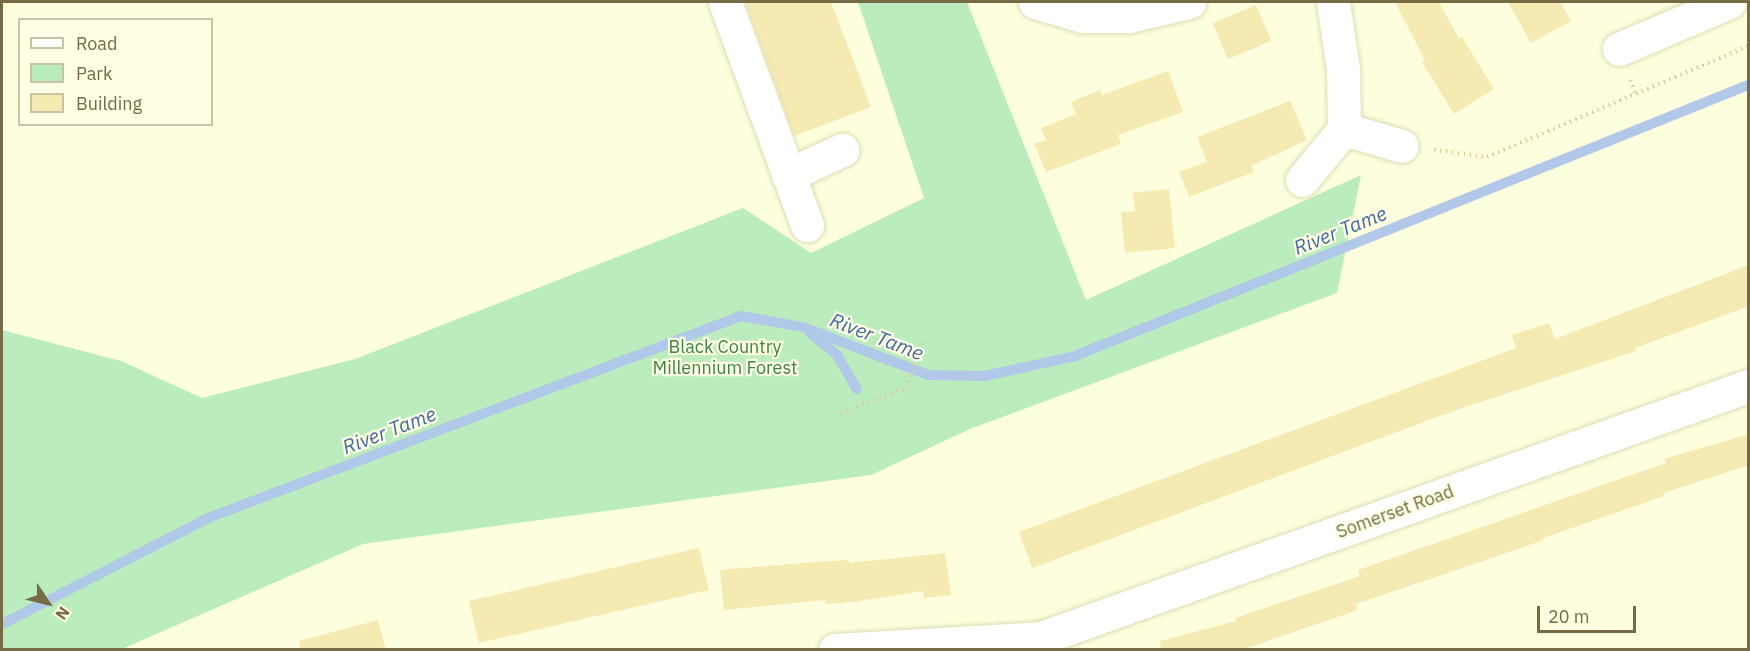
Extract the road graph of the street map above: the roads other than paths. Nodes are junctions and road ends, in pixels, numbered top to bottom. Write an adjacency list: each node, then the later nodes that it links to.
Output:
1 (724, 2): 11 (street)
2 (1035, 2): 3 (street)
3 (1189, 2)
4 (1333, 2): 8 (street)
5 (1729, 2): 6 (street)
6 (1696, 8): 7 (street)
7 (1618, 49)
8 (1344, 129): 9 (street); 12 (street)
9 (1402, 146)
10 (842, 150): 11 (street)
11 (788, 175): 13 (street)
12 (1302, 180)
13 (807, 225)
14 (1749, 386): 15 (street, Somerset Road)
15 (1042, 644): 16 (street, Somerset Road)
16 (835, 650)

